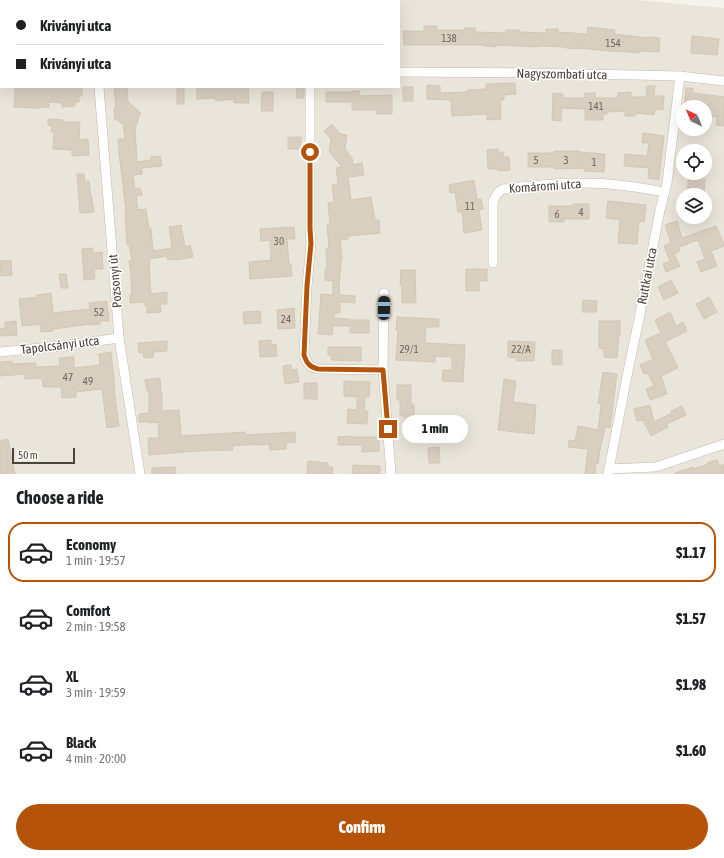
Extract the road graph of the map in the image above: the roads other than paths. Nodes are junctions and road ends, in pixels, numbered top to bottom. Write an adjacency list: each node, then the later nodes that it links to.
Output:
1 (400, 72): 2 (street, Nagyszombati utca)
2 (680, 76): 3 (street, Nagyszombati utca); 6 (street, Ruttkai utca)
3 (724, 81)
4 (99, 88): 9 (street, Pozsonyi út)
5 (310, 88): 11 (street)
6 (664, 192): 7 (street, Komáromi utca); 13 (street, Ruttkai utca)
7 (493, 263)
8 (384, 293): 11 (street)
9 (119, 338): 10 (street, Tapolcsányi utca); 14 (street, Pozsonyi út)
10 (0, 352)
11 (383, 370): 15 (street)
12 (724, 444): 13 (street)
13 (608, 471)
14 (140, 474)
15 (391, 474)

